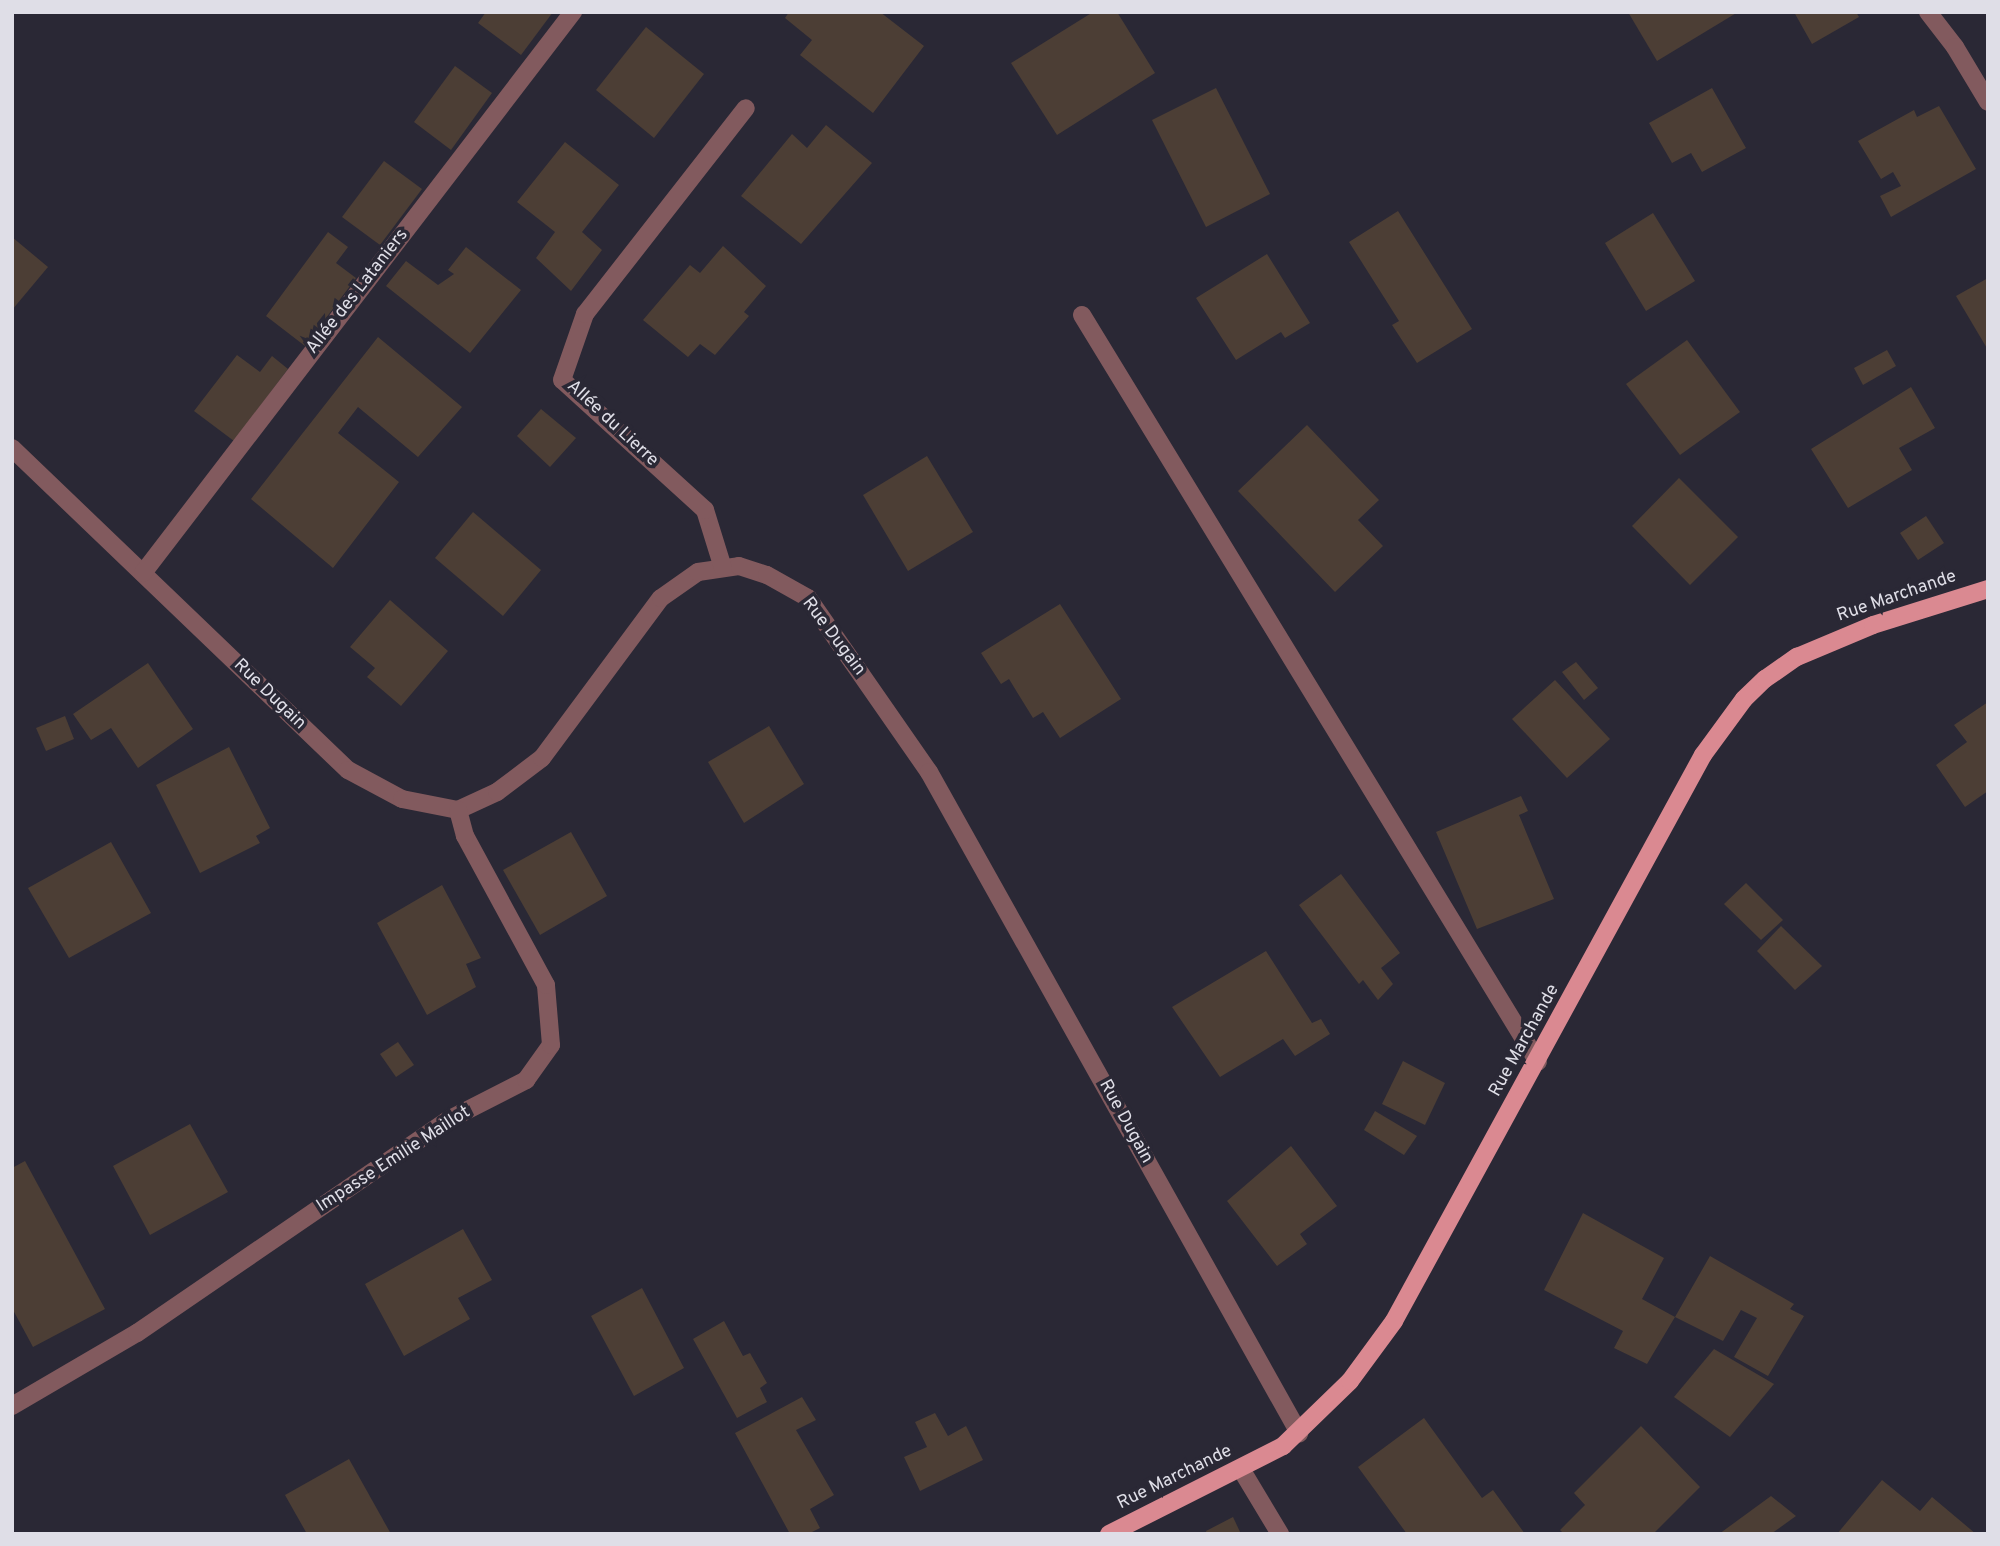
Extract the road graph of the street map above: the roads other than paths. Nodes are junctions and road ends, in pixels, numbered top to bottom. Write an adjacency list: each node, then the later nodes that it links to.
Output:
1 (573, 12): 8 (street, Allée des Lataniers)
2 (1928, 12): 3 (street)
3 (1988, 102)
4 (746, 108): 7 (street, Allée du Lierre)
5 (1082, 315): 11 (street)
6 (12, 448): 8 (street, Rue Dugain)
7 (723, 568): 10 (street, Rue Dugain); 13 (street, Rue Dugain)
8 (143, 573): 10 (street, Rue Dugain)
9 (1986, 592): 11 (main road, Rue Marchande)
10 (458, 810): 12 (street, Impasse Emilie Maillot)
11 (1538, 1062): 13 (main road, Rue Marchande)
12 (12, 1406)
13 (1298, 1433): 14 (main road, Rue Marchande)
14 (1241, 1469): 15 (main road, Rue Marchande); 16 (street)
15 (1109, 1534)
16 (1280, 1534)

